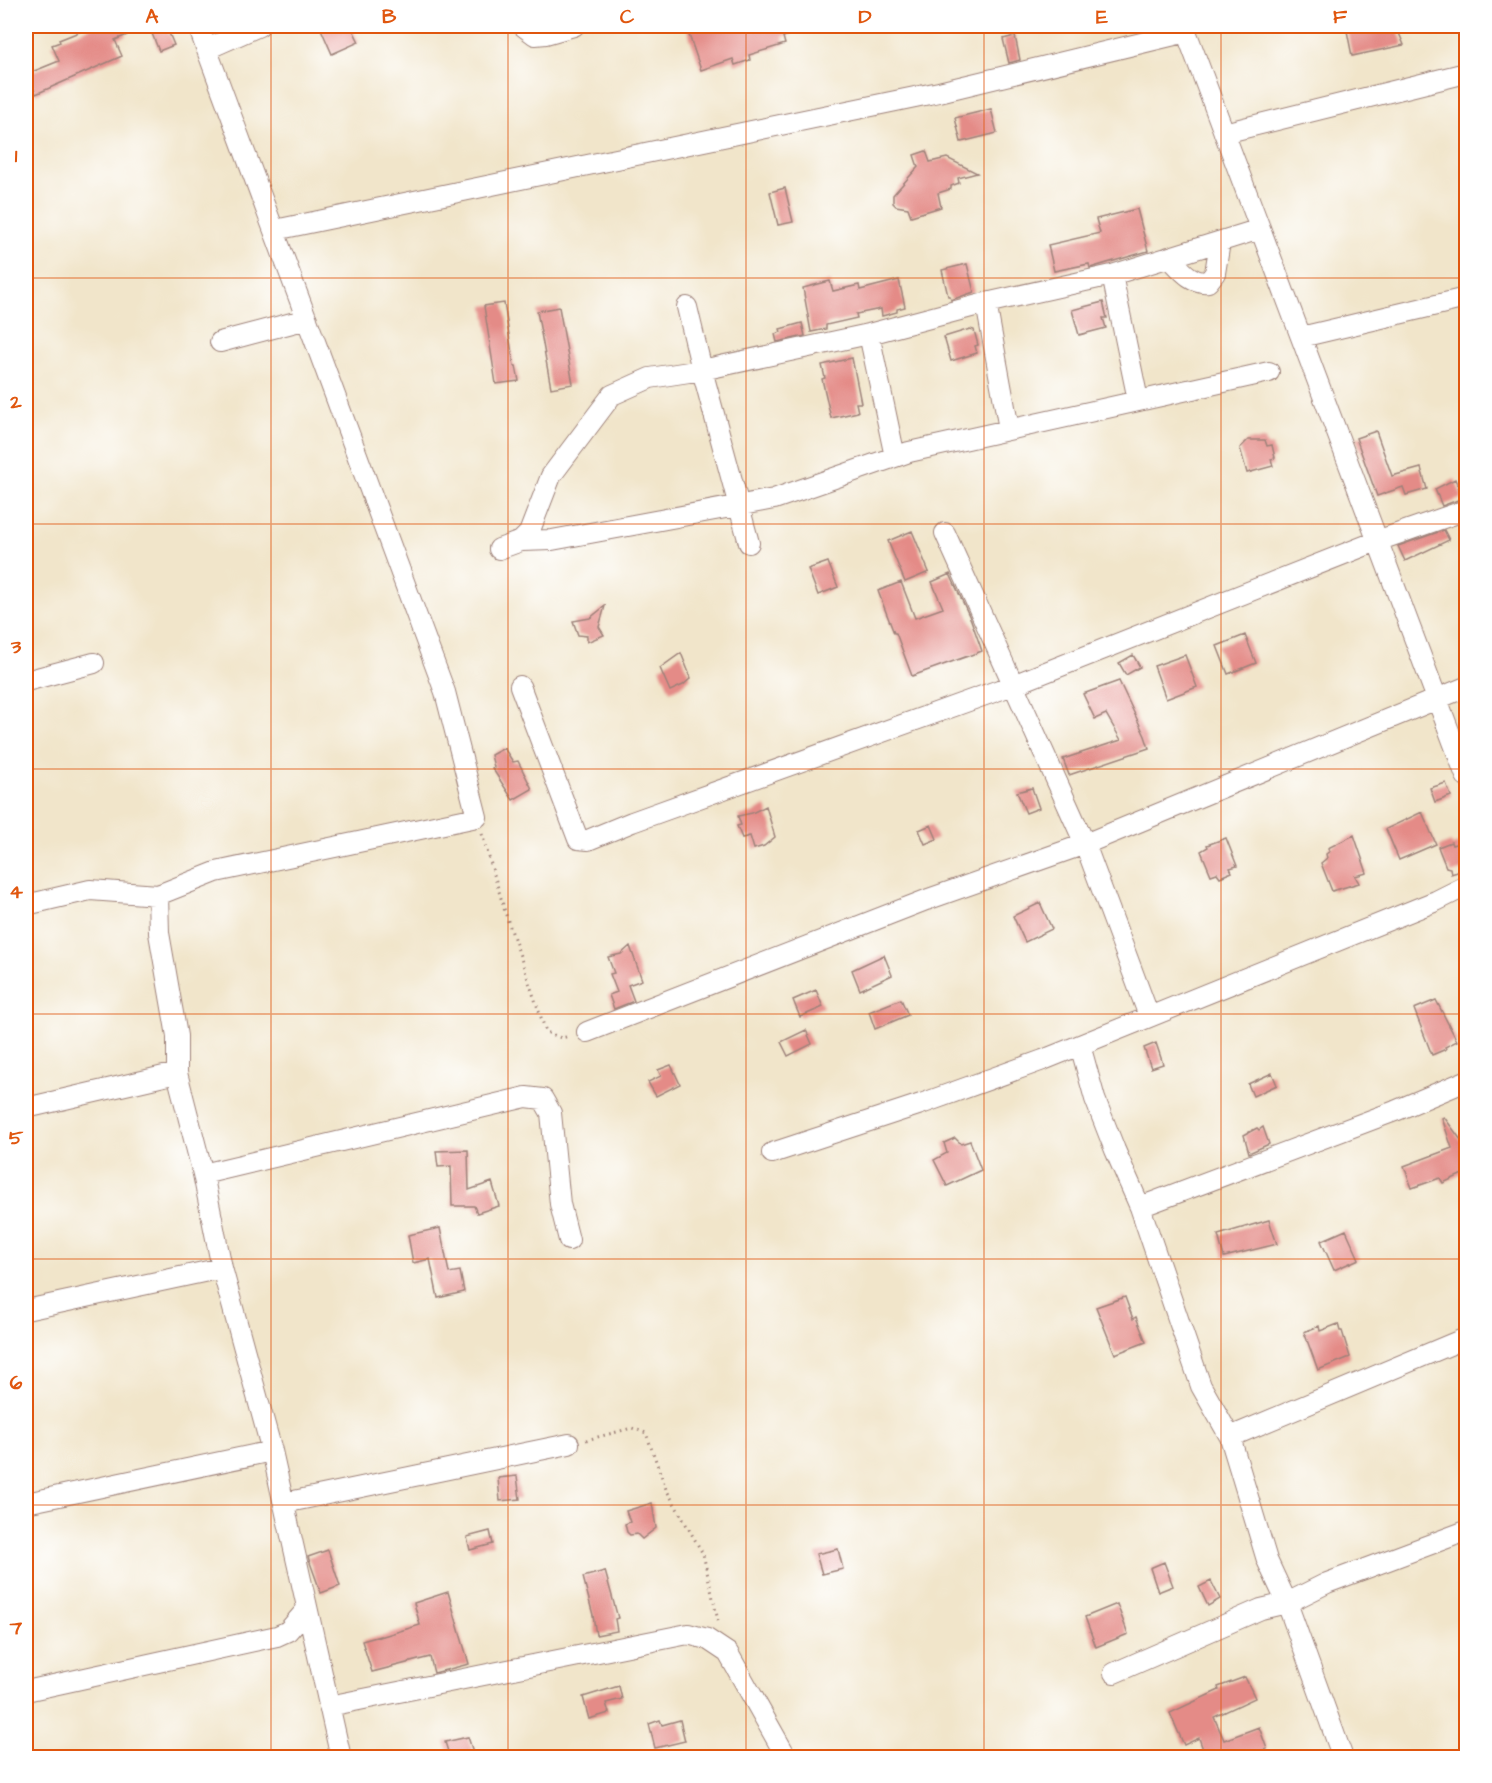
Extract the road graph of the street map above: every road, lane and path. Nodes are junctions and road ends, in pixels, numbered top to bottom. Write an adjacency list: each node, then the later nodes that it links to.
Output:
1 (198, 26): 6 (street)
2 (259, 26): 6 (street)
3 (522, 26): 4 (street)
4 (574, 26)
5 (1185, 29): 8 (street); 10 (street)
6 (207, 49): 10 (street)
7 (1467, 73): 8 (street)
8 (1224, 133): 9 (street)
9 (1260, 229): 11 (street); 19 (street)
10 (275, 230): 17 (street)
11 (1220, 242): 12 (street); 12 (street)
12 (1169, 257): 13 (street)
13 (1112, 275): 15 (street); 23 (street)
14 (1467, 298): 19 (street)
15 (986, 303): 18 (street); 24 (street)
16 (687, 307): 21 (street)
17 (307, 319): 20 (street); 40 (street)
18 (869, 334): 21 (street); 25 (street)
19 (1301, 337): 30 (street)
20 (220, 342)
21 (702, 369): 26 (street); 29 (street)
22 (1269, 372): 23 (street)
23 (1137, 400): 24 (street)
24 (1009, 429): 25 (street)
25 (895, 457): 26 (street)
26 (738, 504): 29 (street); 31 (street)
27 (1467, 510): 30 (street)
28 (945, 533): 36 (street)
29 (521, 541): 32 (street)
30 (1377, 541): 36 (street); 38 (street)
31 (749, 543)
32 (499, 549)
33 (94, 663): 34 (street)
34 (26, 681)
35 (520, 686): 36 (street)
36 (1013, 686): 41 (street)
37 (1467, 687): 38 (street)
38 (1437, 698): 39 (street); 41 (street)
39 (1467, 776)
40 (477, 817): 43 (street); 46 (path)
41 (1085, 844): 45 (street); 46 (street)
42 (1467, 886): 45 (street)
43 (158, 895): 44 (street); 48 (street)
44 (26, 905)
45 (1149, 1016): 47 (street)
46 (587, 1032)
47 (1080, 1045): 51 (street); 53 (street)
48 (177, 1073): 50 (street); 52 (street)
49 (1467, 1081): 53 (street)
50 (26, 1108)
51 (772, 1153)
52 (202, 1174): 54 (street); 55 (street)
53 (1140, 1207): 58 (street)
54 (569, 1240)
55 (222, 1268): 56 (street); 60 (street)
56 (26, 1310)
57 (1467, 1338): 58 (street)
58 (1230, 1437): 64 (street)
59 (570, 1444): 62 (street); 66 (path)
60 (272, 1451): 61 (street); 62 (street)
61 (26, 1503)
62 (284, 1503): 65 (street)
63 (1467, 1531): 64 (street)
64 (1287, 1603): 67 (street); 72 (street)
65 (307, 1609): 68 (street); 69 (street)
66 (728, 1653): 69 (street); 71 (street)
67 (1114, 1673)
68 (26, 1691)
69 (329, 1706): 70 (street)
70 (341, 1758)
71 (787, 1758)
72 (1343, 1758)

